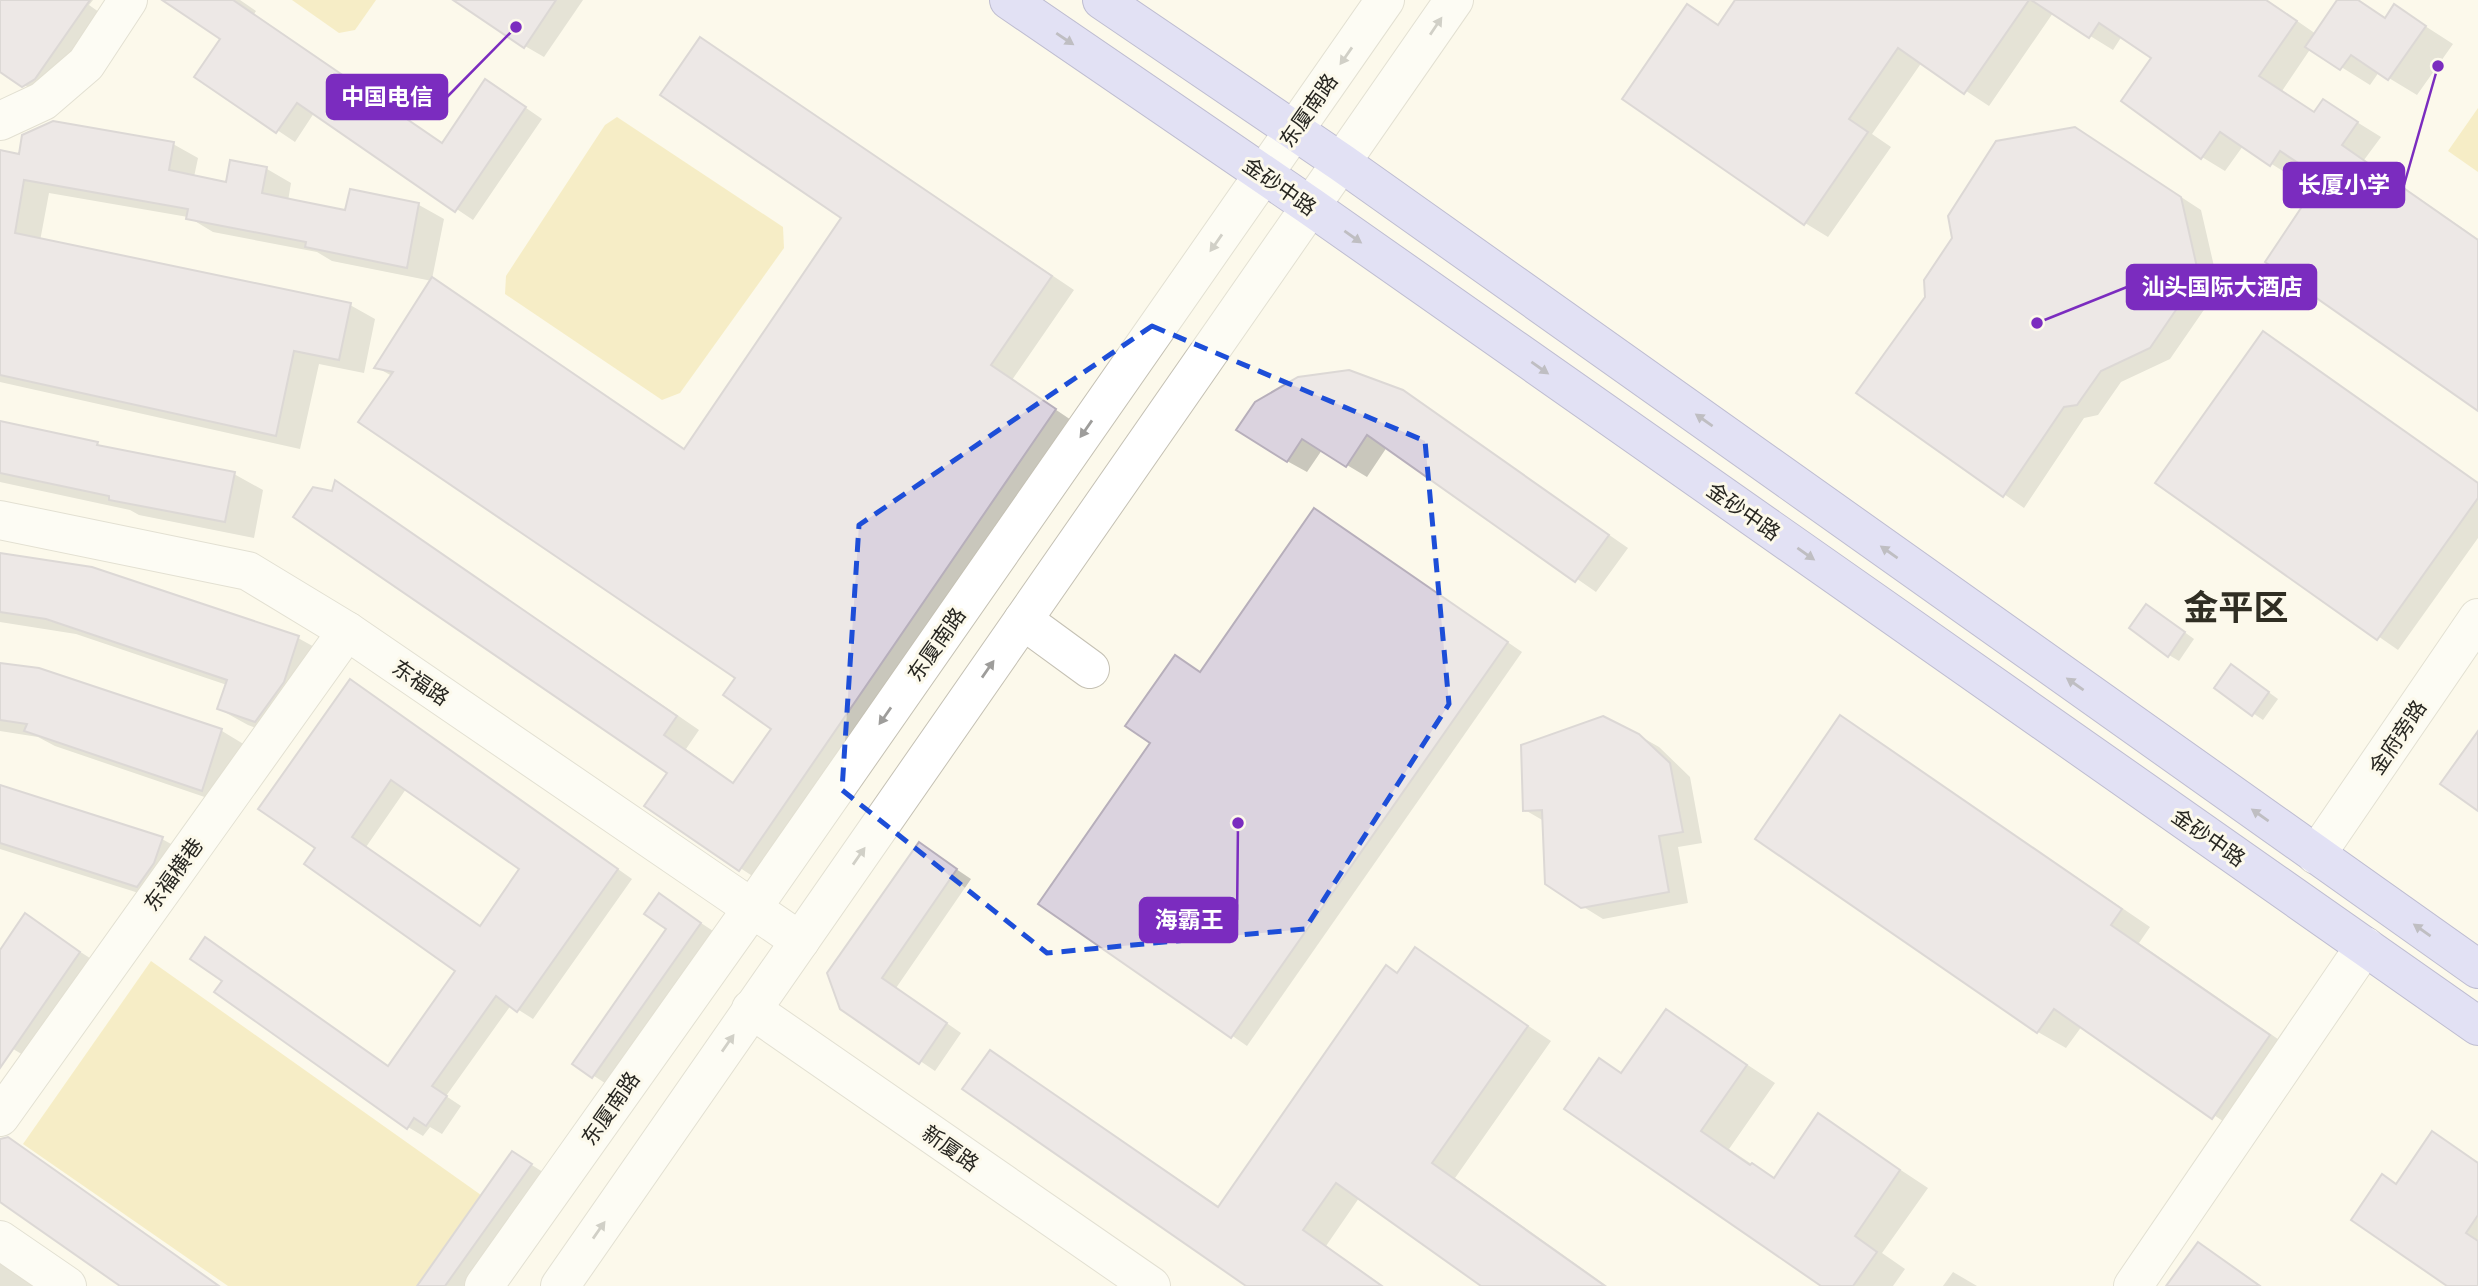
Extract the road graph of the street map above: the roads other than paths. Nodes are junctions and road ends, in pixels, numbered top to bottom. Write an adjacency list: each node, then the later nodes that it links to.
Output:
1 (1009, 0): 9 (main road, 金砂中路, one-way to 9)
2 (1102, 0): 7 (main road)
3 (1385, 0): 7 (street, 东厦南路, one-way to 7)
4 (1454, 0): 8 (street, one-way to 4)
5 (120, 3): 6 (street)
6 (0, 121)
7 (1293, 131): 8 (main road); 9 (street, 东厦南路)
8 (1342, 163): 10 (street); 16 (main road, one-way to 8)
9 (1263, 174): 10 (main road, 金砂中路); 17 (street, 东厦南路, one-way to 17)
10 (1310, 206): 13 (street); 19 (main road, 金砂中路, one-way to 19)
11 (0, 520): 14 (street, 东福路)
12 (2478, 618): 16 (street, 金府旁路)
13 (1023, 620): 15 (street); 18 (street, one-way to 13)
14 (347, 632): 17 (street, 东福路); 23 (street, 东福横巷)
15 (1090, 669)
16 (2316, 855): 20 (main road, one-way to 16)
17 (753, 907): 18 (street, 东福路); 26 (street, 东厦南路)
18 (800, 941): 21 (street)
19 (2365, 946): 22 (main road, 金砂中路); 29 (street)
20 (2478, 970)
21 (751, 1009): 27 (street, one-way to 21); 28 (street, 新厦路)
22 (2478, 1026)
23 (0, 1117)
24 (0, 1240): 25 (street)
25 (67, 1286)
26 (484, 1286)
27 (560, 1286)
28 (1151, 1286)
29 (2133, 1286)

